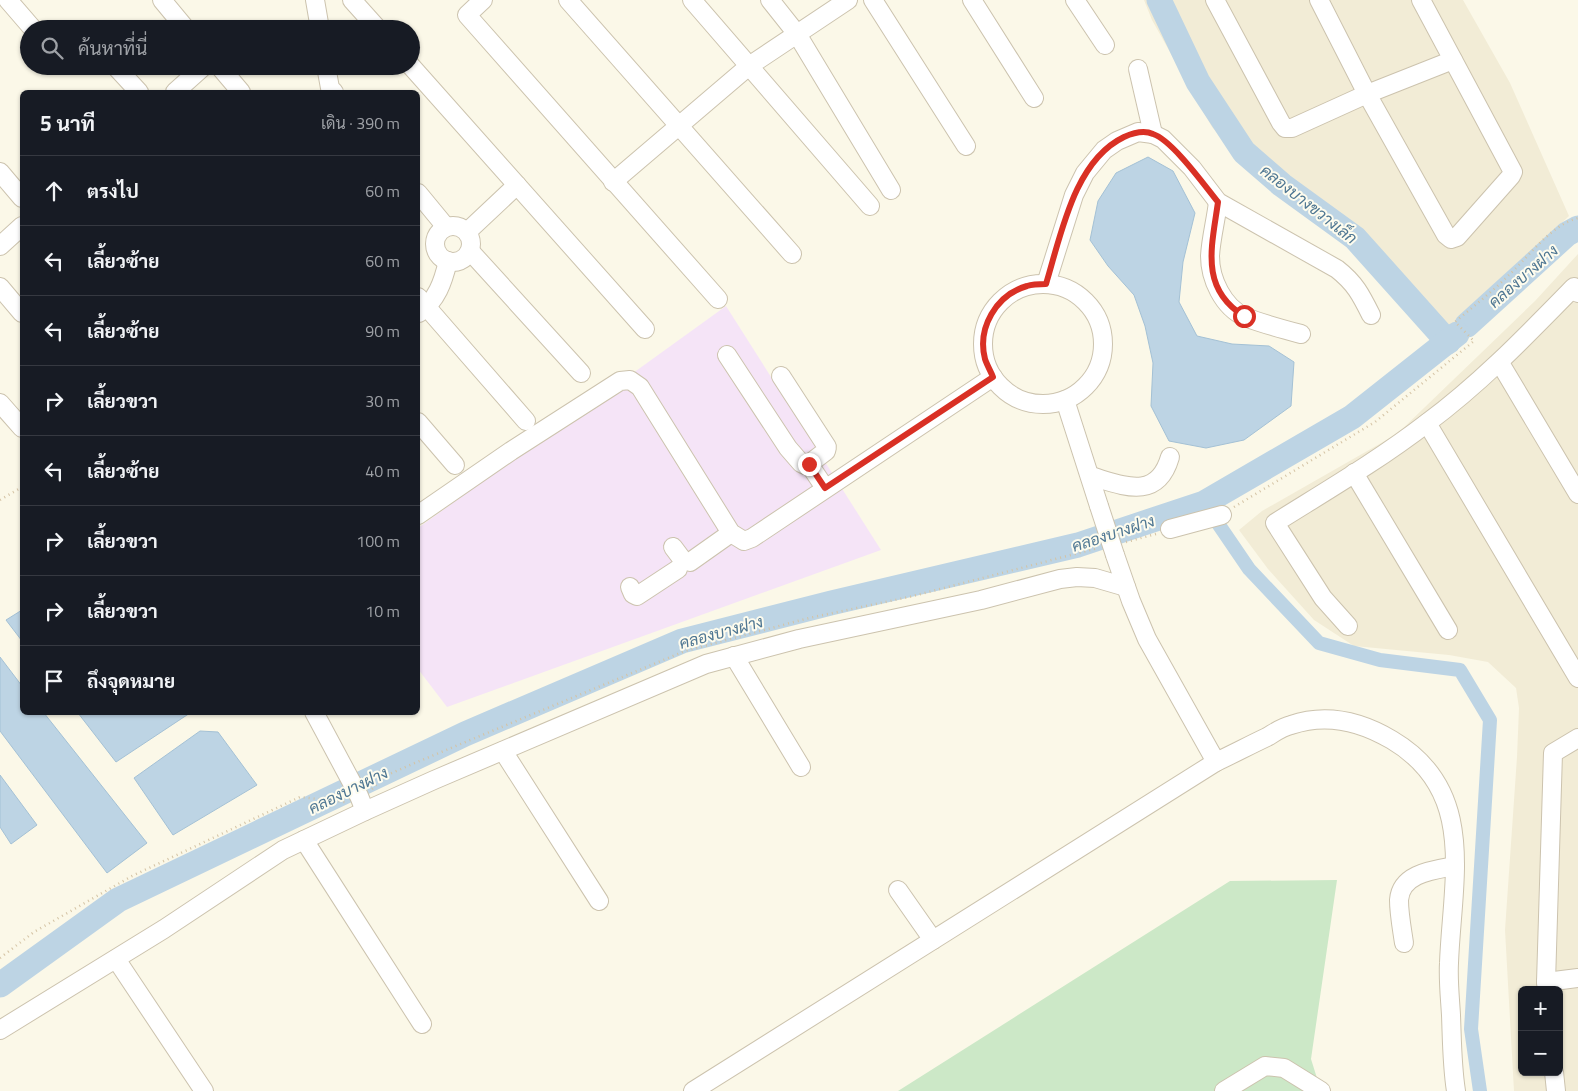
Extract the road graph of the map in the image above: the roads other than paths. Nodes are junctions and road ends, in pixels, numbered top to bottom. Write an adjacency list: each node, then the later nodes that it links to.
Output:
1 (8, 0): 16 (street)
2 (162, 0): 17 (street)
3 (315, 0): 18 (street)
4 (352, 0): 19 (street)
5 (483, 0): 40 (street)
6 (568, 0): 36 (street)
7 (692, 0): 23 (street)
8 (770, 0): 20 (street)
9 (848, 0): 20 (street)
10 (873, 0): 38 (street)
11 (972, 0): 35 (street)
12 (1075, 0): 21 (street)
13 (1215, 0): 34 (street)
14 (1319, 0): 34 (street)
15 (1421, 0): 22 (street)
16 (25, 20)
17 (179, 20)
18 (318, 20)
19 (370, 20)
20 (796, 34): 23 (street); 42 (street)
21 (1105, 45)
22 (1453, 60): 34 (street); 34 (street)
23 (749, 66): 36 (street); 46 (street)
24 (1138, 69): 37 (street)
25 (123, 75): 30 (street)
26 (194, 75): 31 (street)
27 (227, 75): 32 (street)
28 (328, 75): 33 (street)
29 (419, 75): 41 (street)
30 (137, 90)
31 (176, 90)
32 (240, 90)
33 (332, 90)
34 (1367, 94)
35 (1034, 98)
36 (680, 125): 40 (street); 52 (street)
37 (1153, 134): 45 (street); 54 (street)
38 (966, 146)
39 (0, 172): 44 (street)
40 (614, 182): 57 (street)
41 (517, 185): 49 (street); 61 (street)
42 (892, 190)
43 (420, 195): 47 (street)
44 (20, 196)
45 (1218, 202): 60 (street); 62 (street)
46 (870, 206)
47 (446, 227): 49 (street); 53 (street)
48 (20, 228): 50 (street)
49 (467, 232): 51 (street)
50 (0, 246)
51 (470, 251): 53 (street); 65 (street)
52 (792, 254)
53 (448, 261): 58 (street)
54 (1046, 284): 67 (street); 68 (street)
55 (0, 287): 59 (street)
56 (1578, 293): 64 (street)
57 (718, 299)
58 (421, 306): 70 (street)
59 (20, 311)
60 (1371, 316)
61 (645, 329)
62 (1301, 334)
63 (727, 355): 75 (street)
64 (1500, 363): 71 (street); 80 (street)
65 (582, 372)
66 (781, 376): 75 (street)
67 (993, 377): 68 (street); 79 (street)
68 (1065, 400): 78 (street)
69 (0, 402): 73 (street)
70 (526, 421)
71 (1427, 423): 77 (street); 90 (street)
72 (420, 424): 76 (street)
73 (20, 426)
74 (1170, 457): 78 (street)
75 (809, 464): 79 (street)
76 (455, 466)
77 (1354, 473): 87 (street); 88 (street)
78 (1090, 476): 86 (street, bridge)
79 (825, 488): 84 (street)
80 (1578, 494)
81 (420, 514): 84 (street)
82 (1222, 514): 83 (street)
83 (1170, 529)
84 (731, 533): 85 (street)
85 (630, 587)
86 (1126, 587): 89 (street); 94 (street)
87 (1348, 626)
88 (1448, 630)
89 (734, 656): 93 (street); 95 (street)
90 (1578, 678)
91 (316, 715): 96 (street)
92 (1578, 738): 105 (street)
93 (503, 751): 96 (street); 100 (street)
94 (1216, 762): 98 (street); 101 (street)
95 (801, 767)
96 (365, 811): 97 (street)
97 (304, 840): 103 (street); 106 (street)
98 (1454, 866): 102 (street); 113 (street)
99 (898, 890): 101 (street)
100 (599, 901)
101 (933, 940): 110 (street)
102 (1404, 943)
103 (116, 959): 107 (street); 109 (street)
104 (1578, 978): 105 (street)
105 (1546, 986)
106 (422, 1024)
107 (0, 1030)
108 (1554, 1076): 114 (street)
109 (204, 1091)
110 (693, 1091)
111 (1224, 1091): 112 (street)
112 (1321, 1091)
113 (1456, 1091)
114 (1556, 1091)

